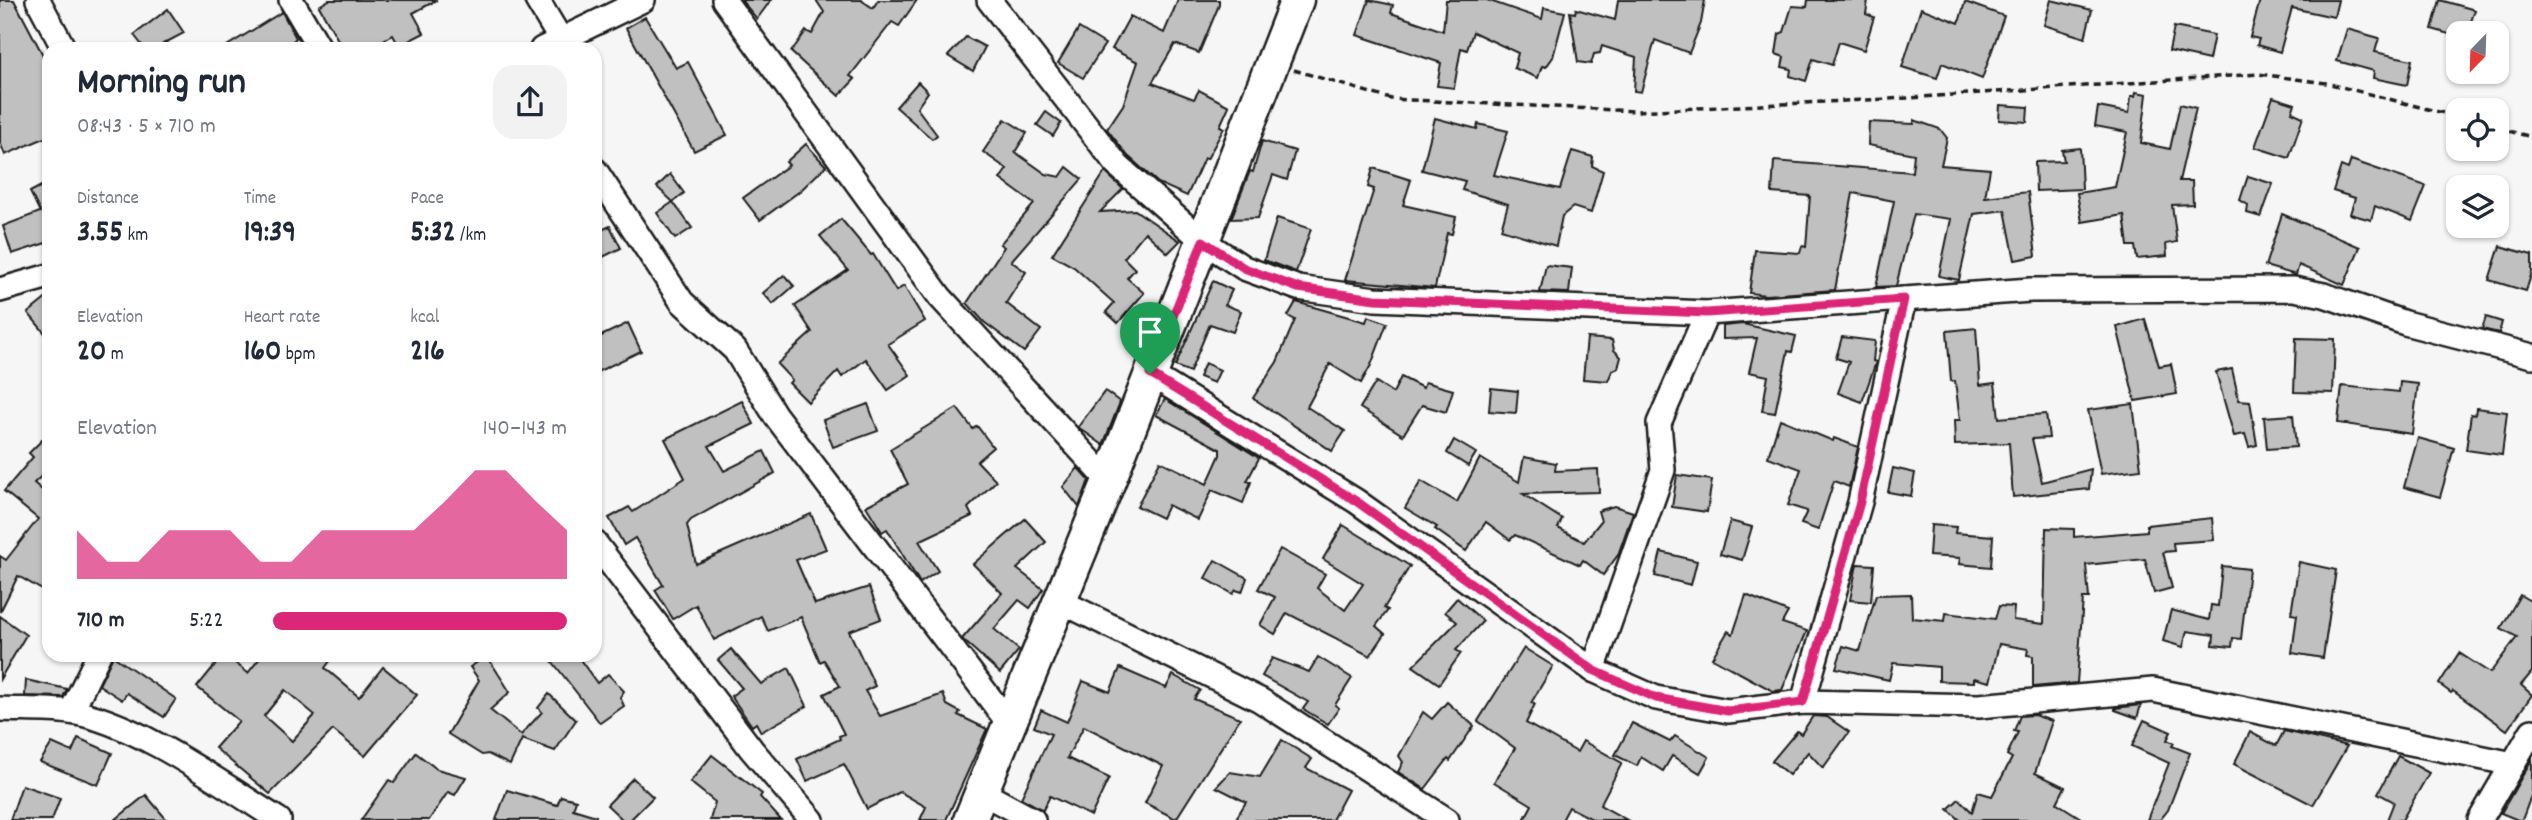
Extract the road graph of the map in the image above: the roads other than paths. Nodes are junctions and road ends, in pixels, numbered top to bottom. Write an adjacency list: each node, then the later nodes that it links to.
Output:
1 (38, 0): 8 (street)
2 (291, 0): 9 (street)
3 (537, 0): 10 (street)
4 (643, 0): 11 (street)
5 (724, 0): 20 (street)
6 (989, 0): 13 (street)
7 (1297, 0): 13 (street)
8 (60, 42)
9 (316, 42)
10 (550, 42)
11 (557, 42)
12 (602, 181): 28 (street)
13 (1203, 241): 17 (street); 19 (street)
14 (42, 278): 15 (street)
15 (0, 290)
16 (1904, 299): 17 (street); 18 (street); 25 (street)
17 (1707, 313): 24 (street)
18 (2532, 356)
19 (1150, 374): 20 (street); 24 (street)
20 (1109, 481): 22 (street)
21 (602, 552): 33 (street)
22 (1059, 601): 28 (street); 35 (street)
23 (95, 662): 27 (street)
24 (1593, 670): 25 (street)
25 (1803, 702): 30 (street)
26 (0, 709): 27 (street)
27 (71, 712): 32 (street)
28 (1008, 722): 31 (street)
29 (2532, 731): 30 (street)
30 (2513, 764): 36 (street)
31 (976, 806): 34 (street)
32 (279, 820)
33 (812, 820)
34 (1032, 820)
35 (1447, 820)
36 (2480, 820)

